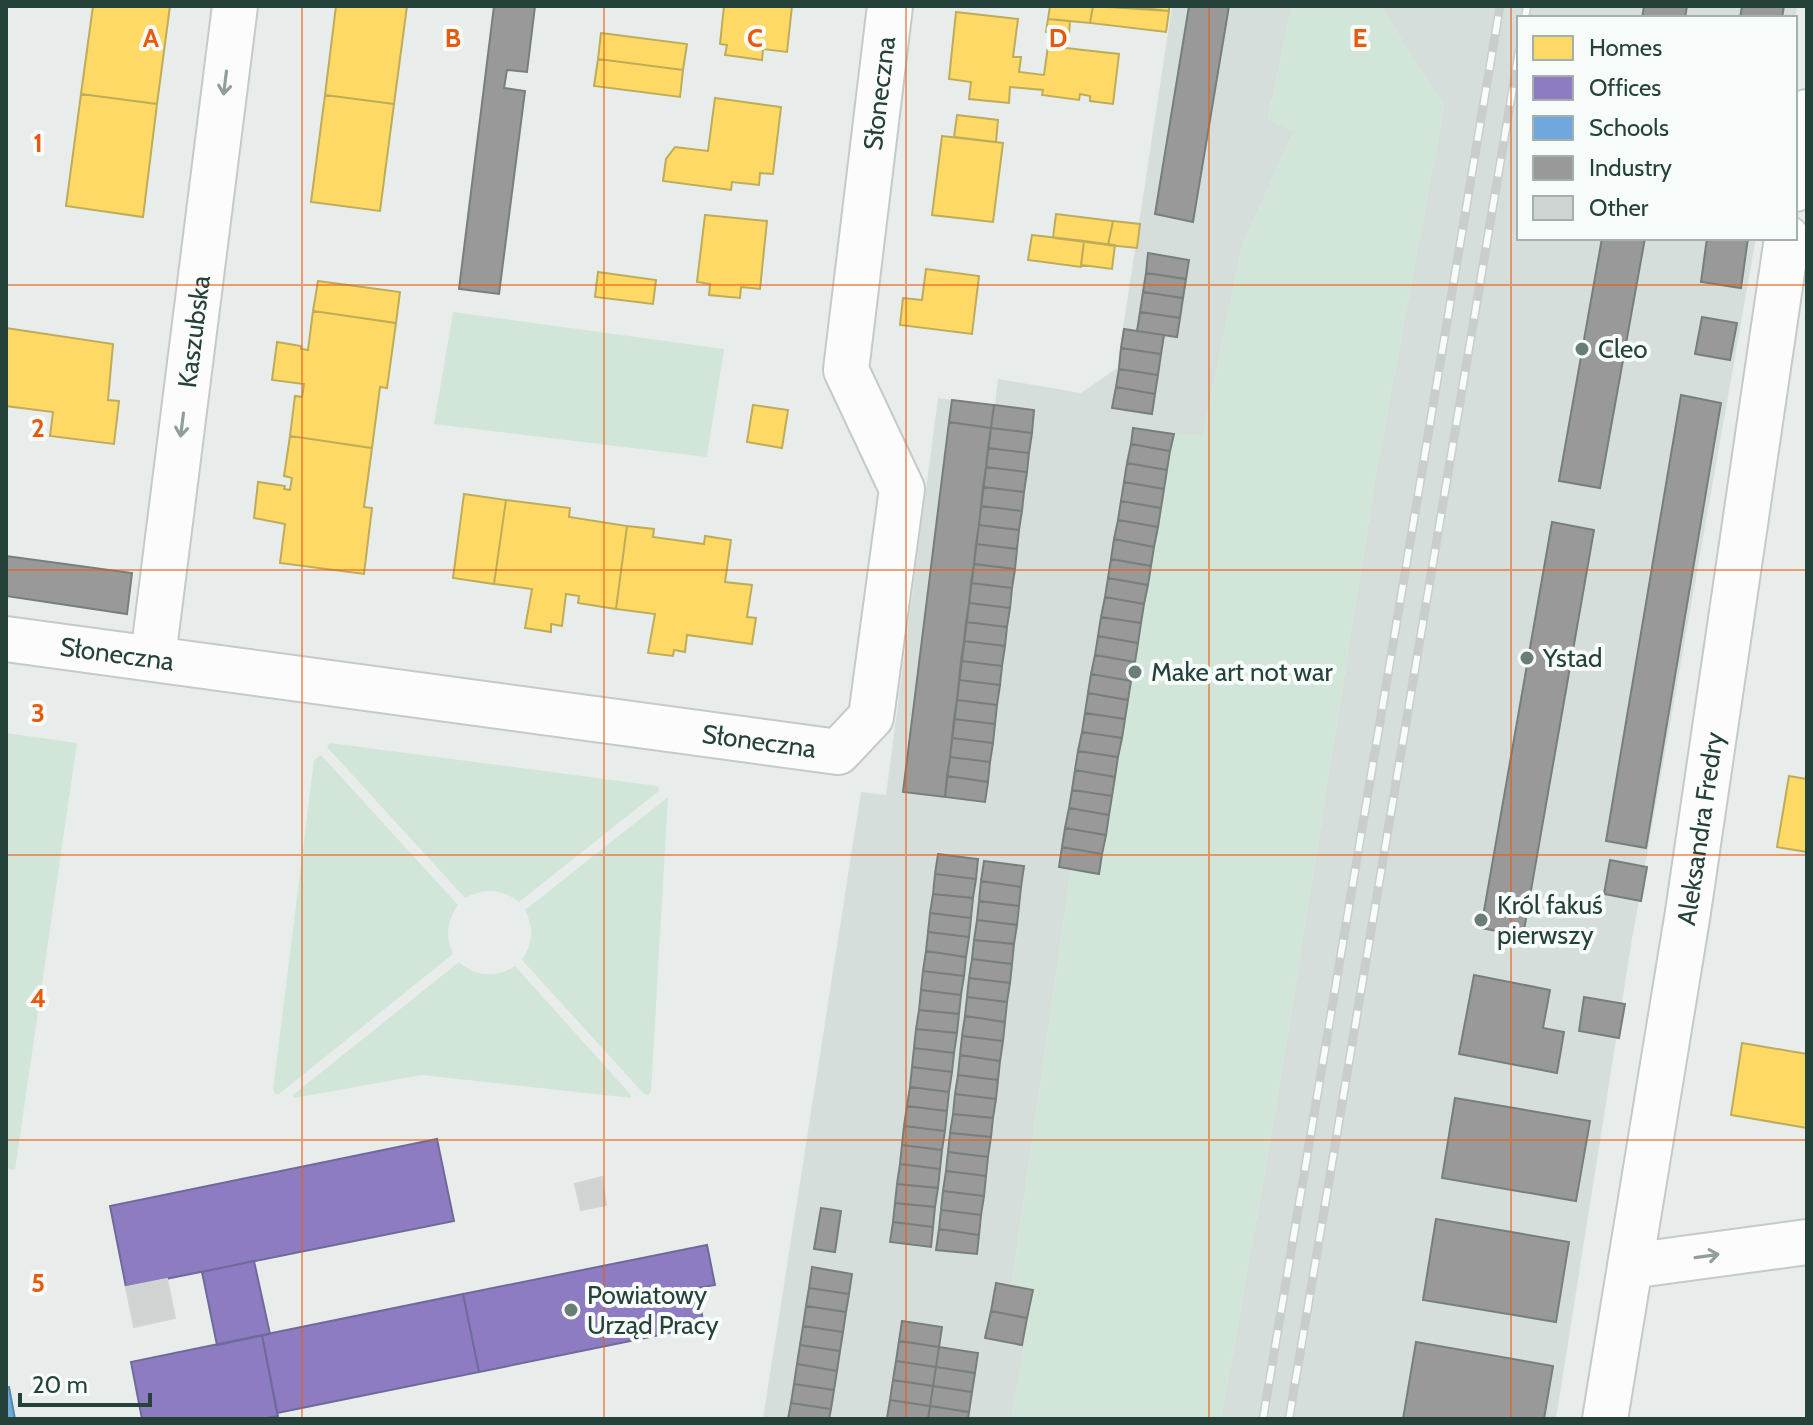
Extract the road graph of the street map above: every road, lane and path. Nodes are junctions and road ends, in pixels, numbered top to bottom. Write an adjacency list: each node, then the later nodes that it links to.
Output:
1 (235, 6): 7 (street, Kaszubska, one-way to 7)
2 (890, 6): 7 (street, Słoneczna)
3 (1807, 112): 4 (street)
4 (1797, 176)
5 (1787, 240): 9 (street, Aleksandra Fredry)
6 (6, 639): 7 (street, Słoneczna)
7 (153, 657)
8 (1807, 1242): 9 (street, one-way to 8)
9 (1630, 1266): 10 (street, Aleksandra Fredry)
10 (1605, 1419)

